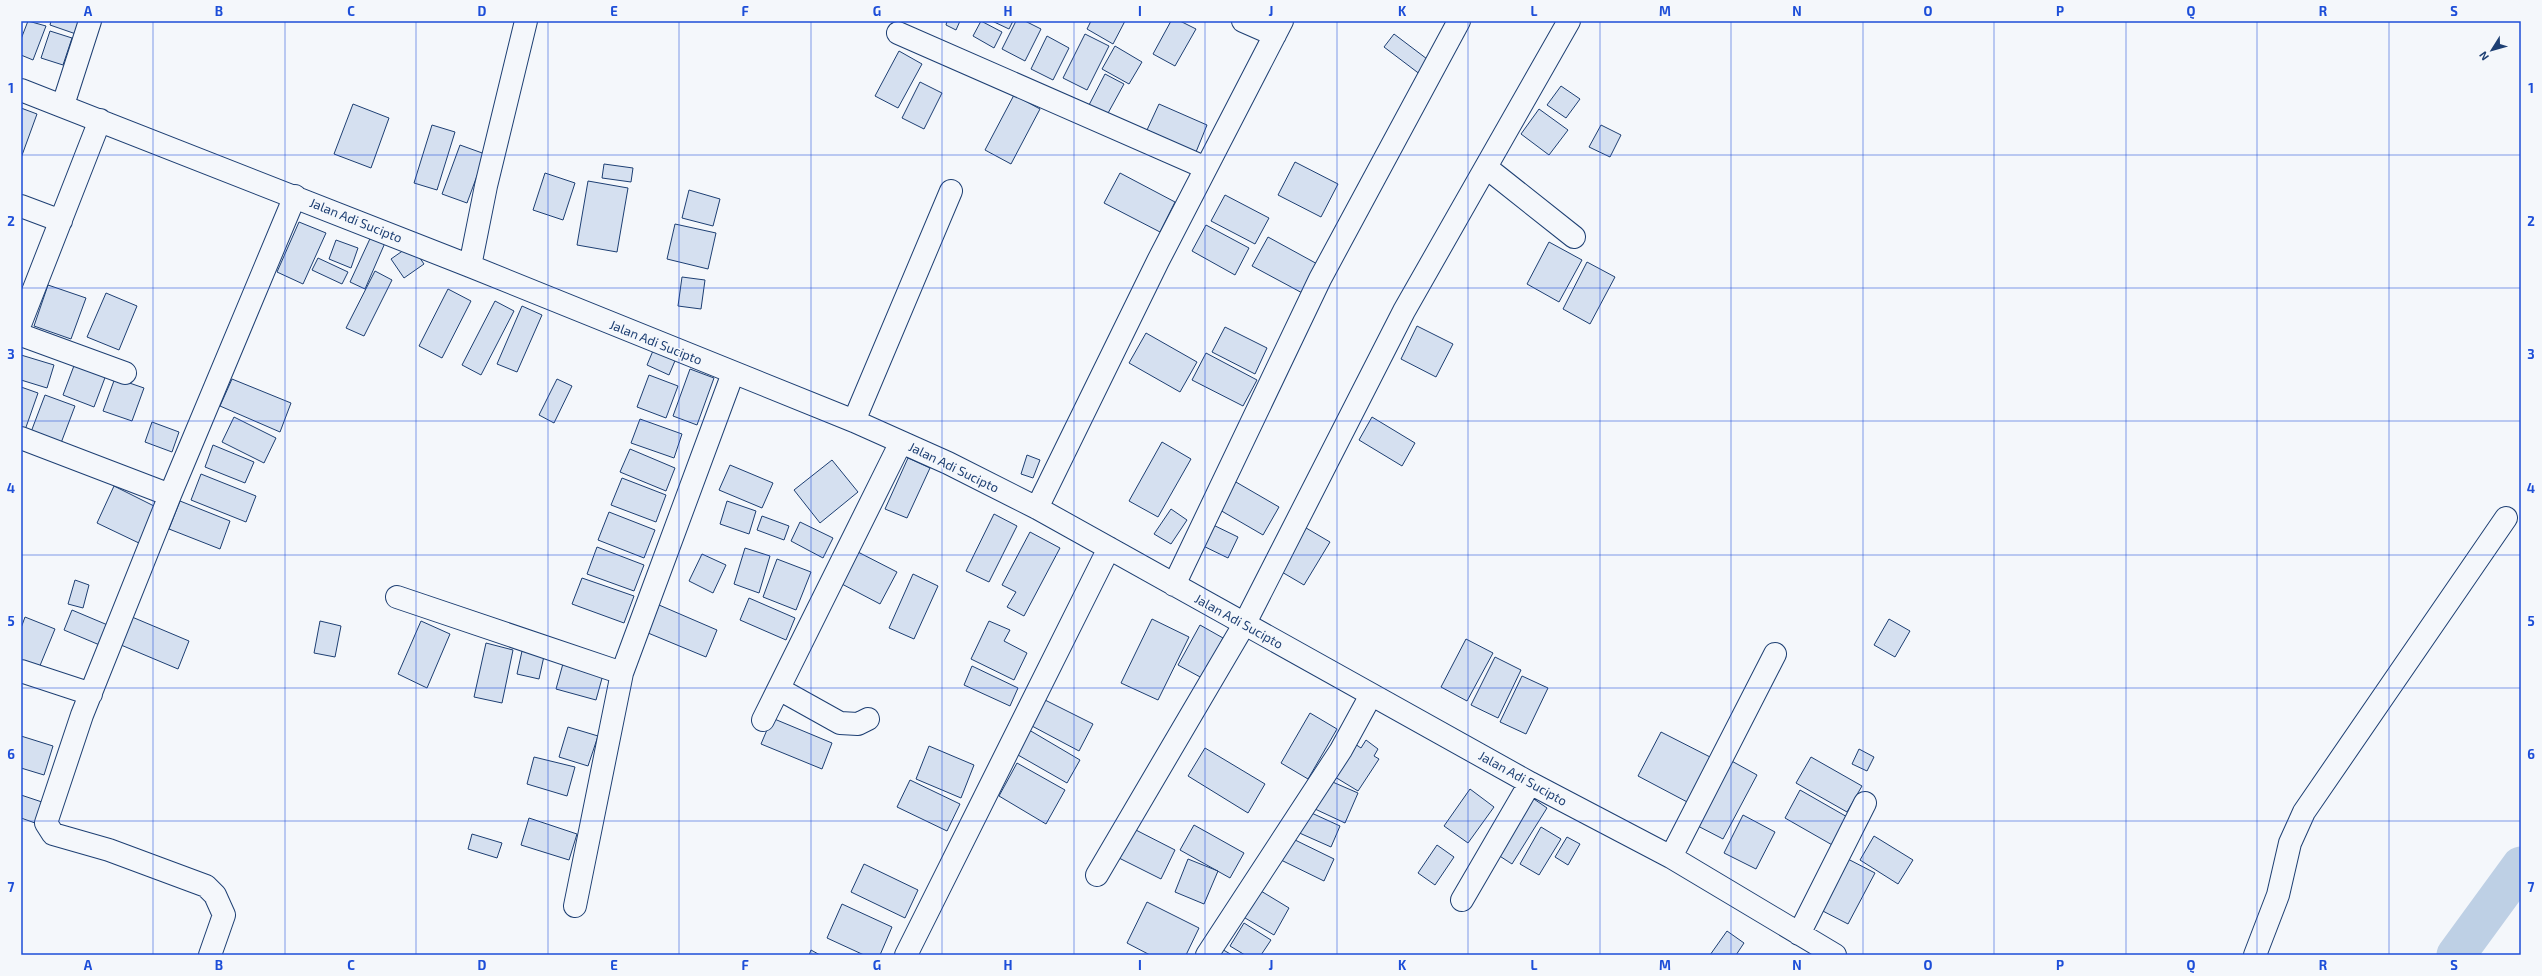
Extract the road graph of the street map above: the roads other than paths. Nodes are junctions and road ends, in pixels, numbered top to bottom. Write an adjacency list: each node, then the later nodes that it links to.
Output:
1 (90, 21): 9 (street)
2 (526, 21): 18 (street)
3 (1243, 21): 6 (street)
4 (1459, 21): 30 (street)
5 (1569, 21): 12 (street)
6 (1278, 28): 11 (street)
7 (898, 33): 11 (street)
8 (21, 90): 9 (street, Jalan Adi Sucipto)
9 (63, 104): 10 (street, Jalan Adi Sucipto)
10 (100, 120): 14 (street, Jalan Adi Sucipto); 16 (street)
11 (1206, 168): 27 (street)
12 (1487, 168): 17 (street); 32 (street)
13 (951, 191): 23 (street)
14 (295, 196): 18 (street, Jalan Adi Sucipto); 26 (street)
15 (21, 206): 16 (street)
16 (61, 221): 19 (street)
17 (1574, 237)
18 (470, 266): 22 (street, Jalan Adi Sucipto)
19 (21, 322)
20 (21, 335): 21 (street)
21 (125, 373)
22 (733, 373): 23 (street, Jalan Adi Sucipto); 35 (street)
23 (854, 421): 25 (street, Jalan Adi Sucipto)
24 (21, 438): 26 (street)
25 (901, 442): 27 (street, Jalan Adi Sucipto); 36 (street)
26 (170, 495): 37 (street)
27 (1037, 508): 29 (street, Jalan Adi Sucipto)
28 (2506, 518): 52 (street)
29 (1109, 548): 30 (street, Jalan Adi Sucipto); 49 (street)
30 (1174, 586): 32 (street, Jalan Adi Sucipto)
31 (396, 597): 35 (street)
32 (1245, 623): 38 (street, Jalan Adi Sucipto); 44 (street)
33 (1775, 654): 43 (street)
34 (21, 671): 37 (street)
35 (622, 673): 46 (street)
36 (779, 689): 39 (street); 40 (street)
37 (91, 694): 48 (street)
38 (1371, 695): 41 (street, Jalan Adi Sucipto); 50 (street)
39 (868, 719)
40 (763, 720)
41 (1530, 783): 43 (street, Jalan Adi Sucipto); 45 (street)
42 (1865, 803): 47 (street)
43 (1671, 857): 47 (street, Jalan Adi Sucipto)
44 (1097, 875)
45 (1462, 900)
46 (574, 906)
47 (1799, 934): 51 (street, Jalan Adi Sucipto)
48 (210, 955)
49 (906, 955)
50 (1207, 955)
51 (1835, 955)
52 (2255, 955)

